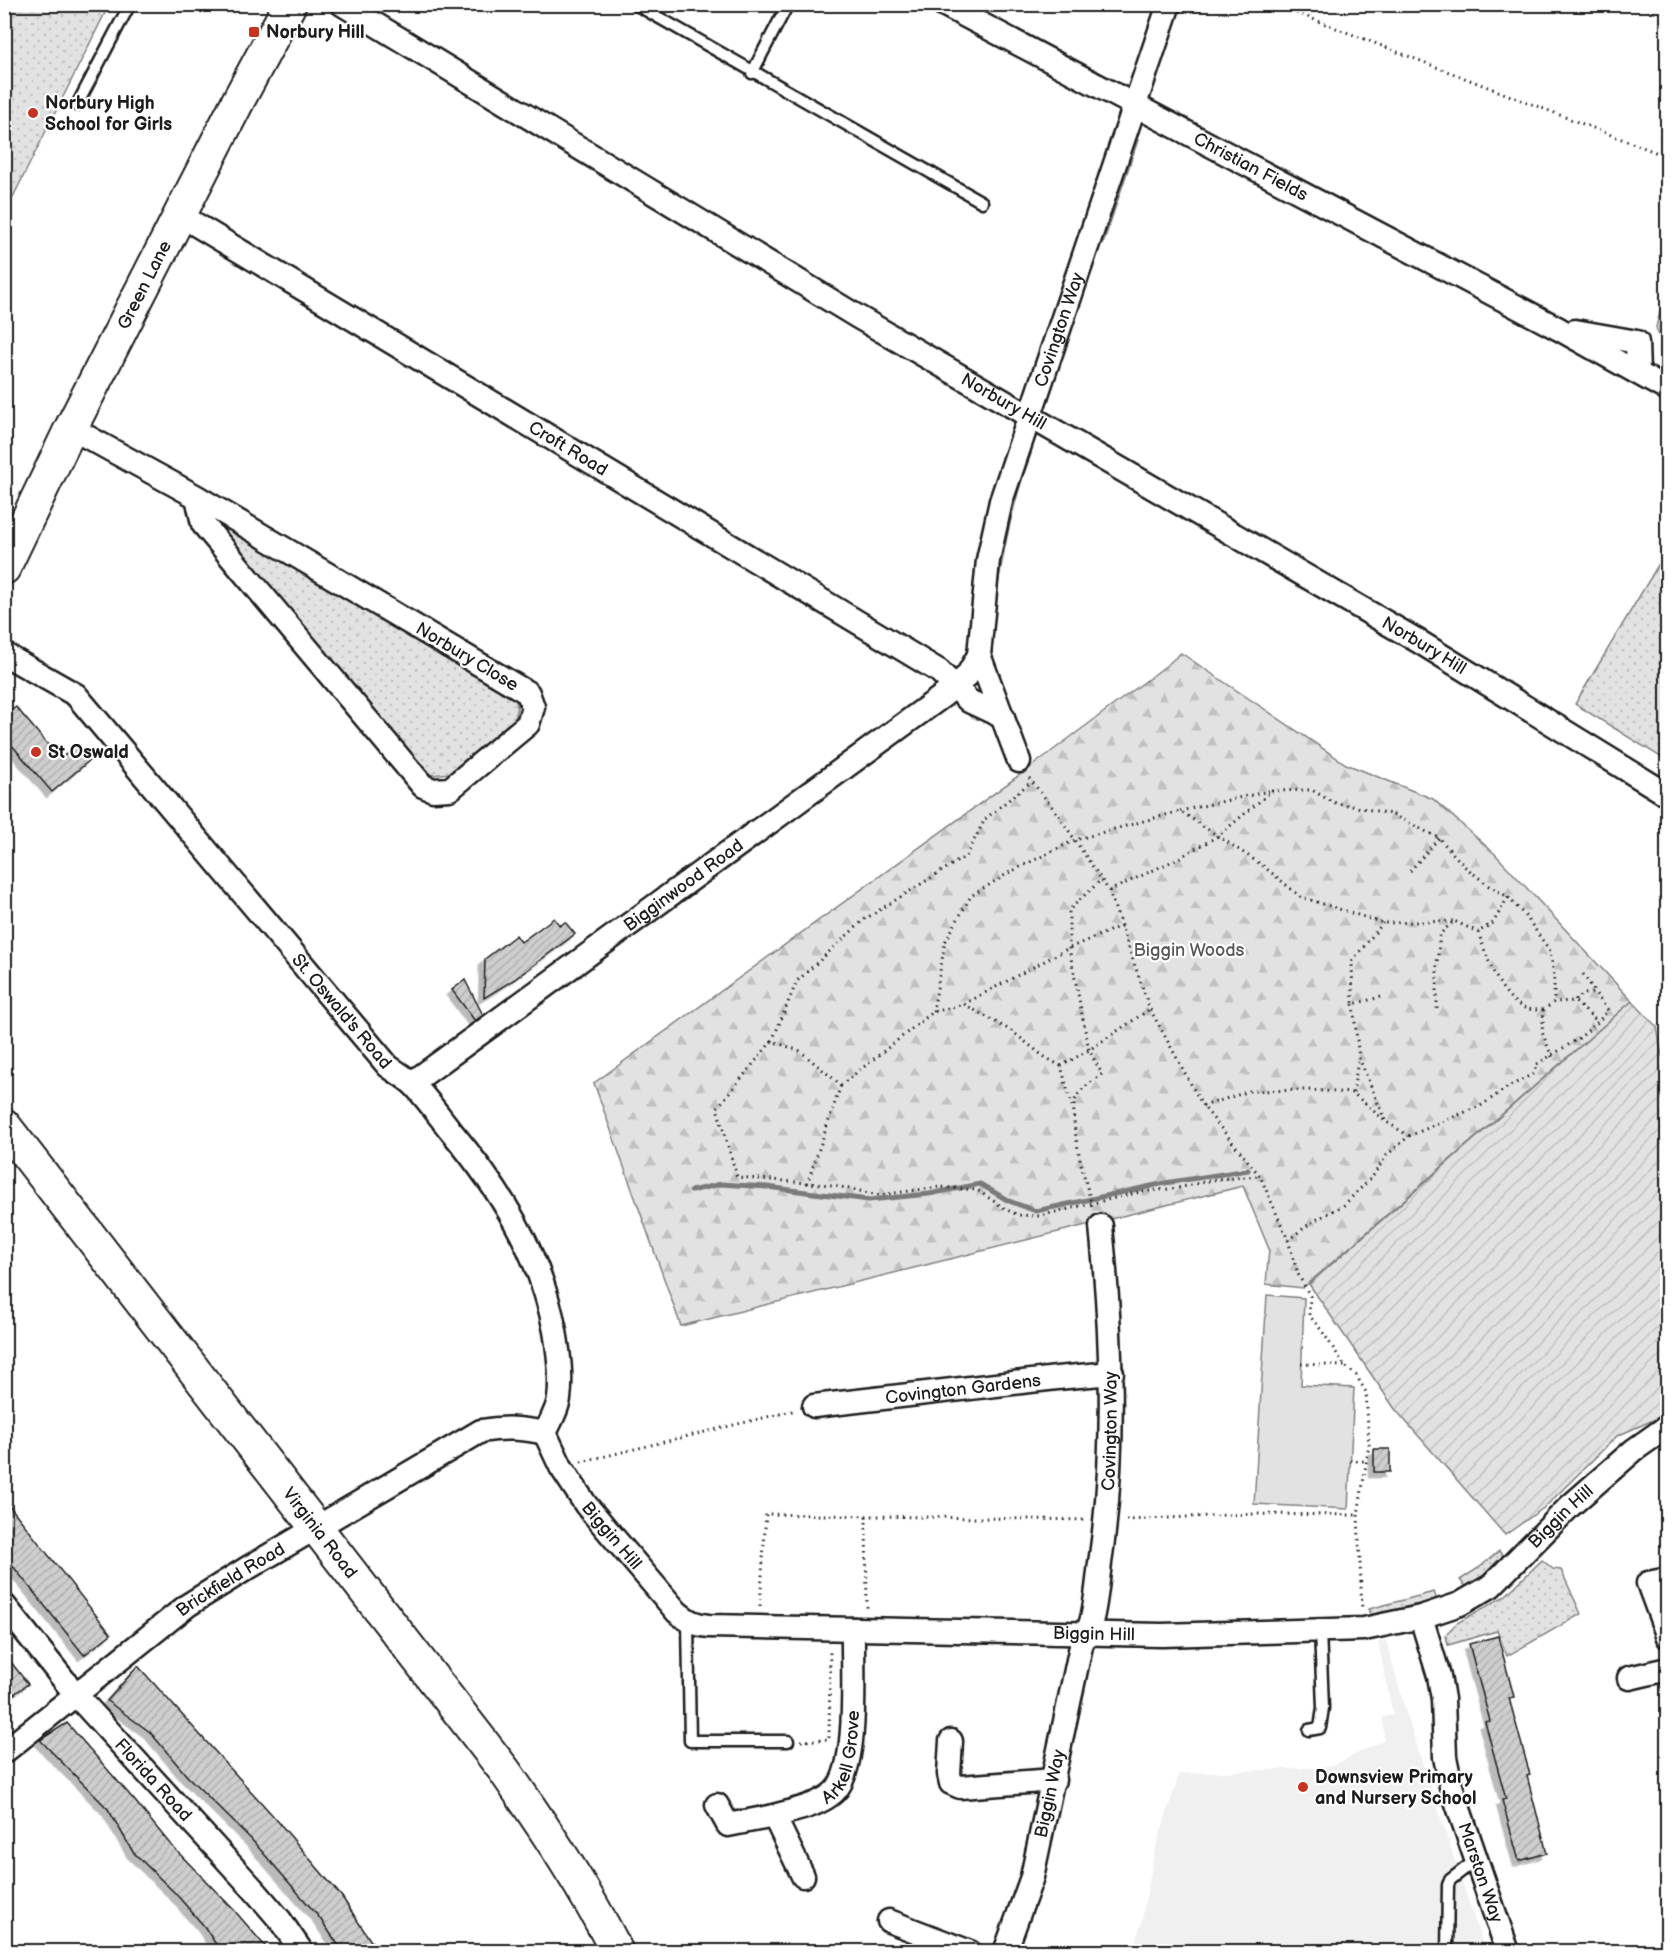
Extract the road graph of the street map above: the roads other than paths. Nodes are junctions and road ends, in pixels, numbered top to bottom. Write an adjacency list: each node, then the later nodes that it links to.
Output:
1 (130, 4): 9 (lane)
2 (290, 4): 12 (street, Green Lane)
3 (342, 4): 14 (street, Norbury Hill)
4 (635, 4): 8 (lane)
5 (788, 4): 8 (lane)
6 (943, 4): 10 (street, Christian Fields)
7 (1169, 4): 10 (street, Covington Way)
8 (752, 73): 11 (lane)
9 (76, 105)
10 (1136, 105): 13 (street, Christian Fields); 14 (street, Covington Way)
11 (982, 202)
12 (180, 215): 15 (street, Green Lane); 20 (street, Croft Road)
13 (1668, 390)
14 (1030, 417): 19 (street, Covington Way); 23 (street, Norbury Hill)
15 (71, 428): 16 (street, Norbury Close); 17 (street, Green Lane)
16 (197, 497): 16 (street, Norbury Close)
17 (4, 568)
18 (4, 654): 24 (street, St. Oswald's Road)
19 (979, 655): 20 (street, Bigginwood Road); 21 (street, Covington Way)
20 (955, 687): 21 (street, Croft Road); 24 (street, Bigginwood Road)
21 (1003, 717): 22 (street, Covington Way)
22 (1023, 768)
23 (1668, 795)
24 (412, 1083): 30 (street, St. Oswald's Road)
25 (4, 1125): 31 (street, Virginia Road)
26 (1101, 1226): 27 (street, Covington Way)
27 (1112, 1373): 28 (street, Covington Gardens); 38 (street, Covington Way)
28 (814, 1406)
29 (1668, 1426): 34 (street, Biggin Hill)
30 (545, 1433): 31 (street, Brickfield Road); 35 (street, Biggin Hill)
31 (316, 1527): 42 (street, Brickfield Road); 54 (street, Virginia Road)
32 (1668, 1579): 39 (street)
33 (4, 1605): 42 (street, Florida Road)
34 (1421, 1617): 37 (street, Biggin Hill); 50 (street, Marston Way)
35 (688, 1622): 36 (street, Biggin Hill); 44 (lane)
36 (860, 1629): 38 (street, Biggin Hill); 49 (street, Arkell Grove)
37 (1320, 1630): 38 (street, Biggin Hill); 43 (lane)
38 (1085, 1634): 47 (street, Biggin Way)
39 (1668, 1637)
40 (1668, 1669): 41 (street)
41 (1629, 1678)
42 (76, 1695): 46 (street, Brickfield Road); 53 (street, Florida Road)
43 (1309, 1730)
44 (788, 1741)
45 (951, 1741): 47 (street)
46 (4, 1752)
47 (1054, 1780): 56 (street, Biggin Way)
48 (717, 1805): 49 (street, Arkell Grove)
49 (774, 1816): 51 (street)
50 (1476, 1860): 57 (lane); 58 (street, Marston Way)
51 (803, 1876)
52 (889, 1921): 55 (street)
53 (302, 1952)
54 (617, 1952)
55 (970, 1952)
56 (1005, 1952)
57 (1447, 1952)
58 (1508, 1952)

